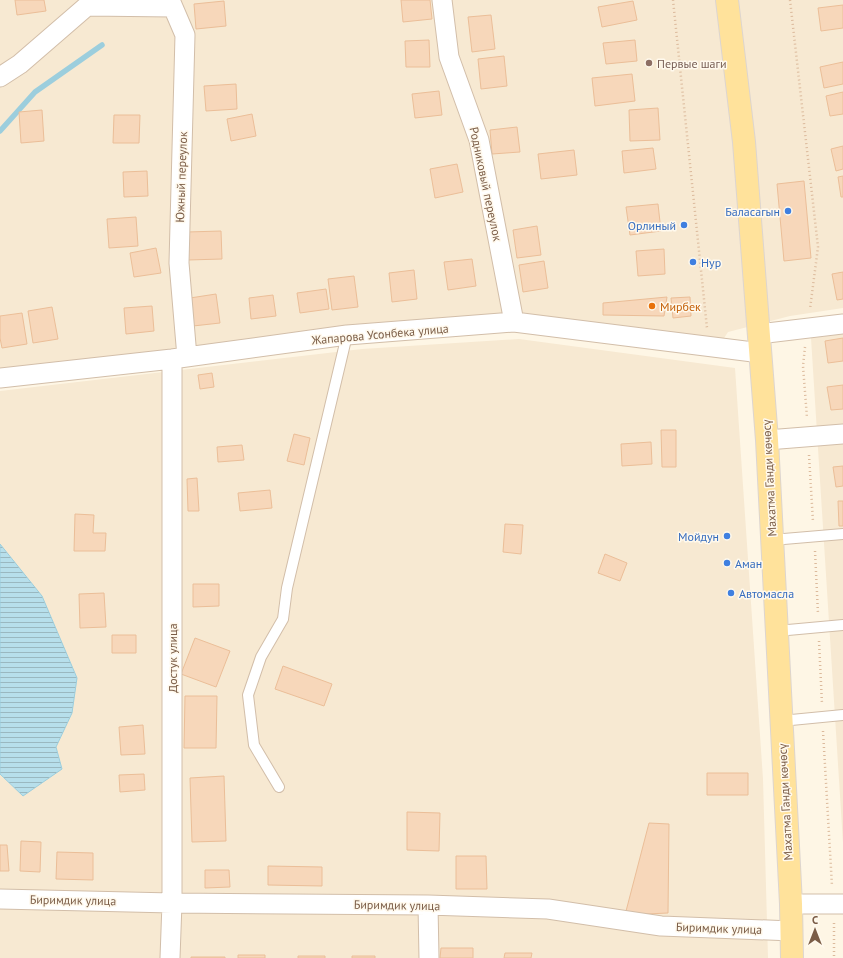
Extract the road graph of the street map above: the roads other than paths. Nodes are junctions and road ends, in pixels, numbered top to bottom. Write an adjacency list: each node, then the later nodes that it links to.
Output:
1 (442, 0): 5 (street, Родниковый переулок)
2 (727, 0): 8 (main road, Махатма Ганди көчөсү)
3 (172, 3): 4 (street); 9 (street, Южный переулок)
4 (0, 77)
5 (514, 322): 7 (street, Жапарова Усонбека улица); 8 (street, Жапарова Усонбека улица)
6 (843, 324): 8 (street, Жапарова Усонбека улица)
7 (347, 335): 9 (street, Жапарова Усонбека улица); 19 (lane)
8 (760, 344): 12 (main road, Махатма Ганди көчөсү)
9 (180, 358): 10 (street, Жапарова Усонбека улица); 21 (street, Достук улица)
10 (0, 378)
11 (843, 434): 12 (street)
12 (767, 440): 14 (main road, Махатма Ганди көчөсү)
13 (843, 534): 14 (lane)
14 (772, 540): 16 (main road, Махатма Ганди көчөсү)
15 (843, 625): 16 (lane)
16 (777, 631): 18 (main road, Махатма Ганди көчөсү)
17 (843, 715): 18 (lane)
18 (781, 721): 22 (main road, Махатма Ганди көчөсү)
19 (279, 787)
20 (0, 899): 21 (street, Биримдик улица)
21 (172, 902): 24 (street, Биримдик улица); 26 (street, Достук улица)
22 (790, 904): 23 (street); 25 (main road, Махатма Ганди көчөсү)
23 (838, 904)
24 (428, 905): 25 (street, Биримдик улица); 27 (street)
25 (792, 931): 28 (main road, Махатма Ганди көчөсү)
26 (170, 958)
27 (429, 958)
28 (792, 958)

